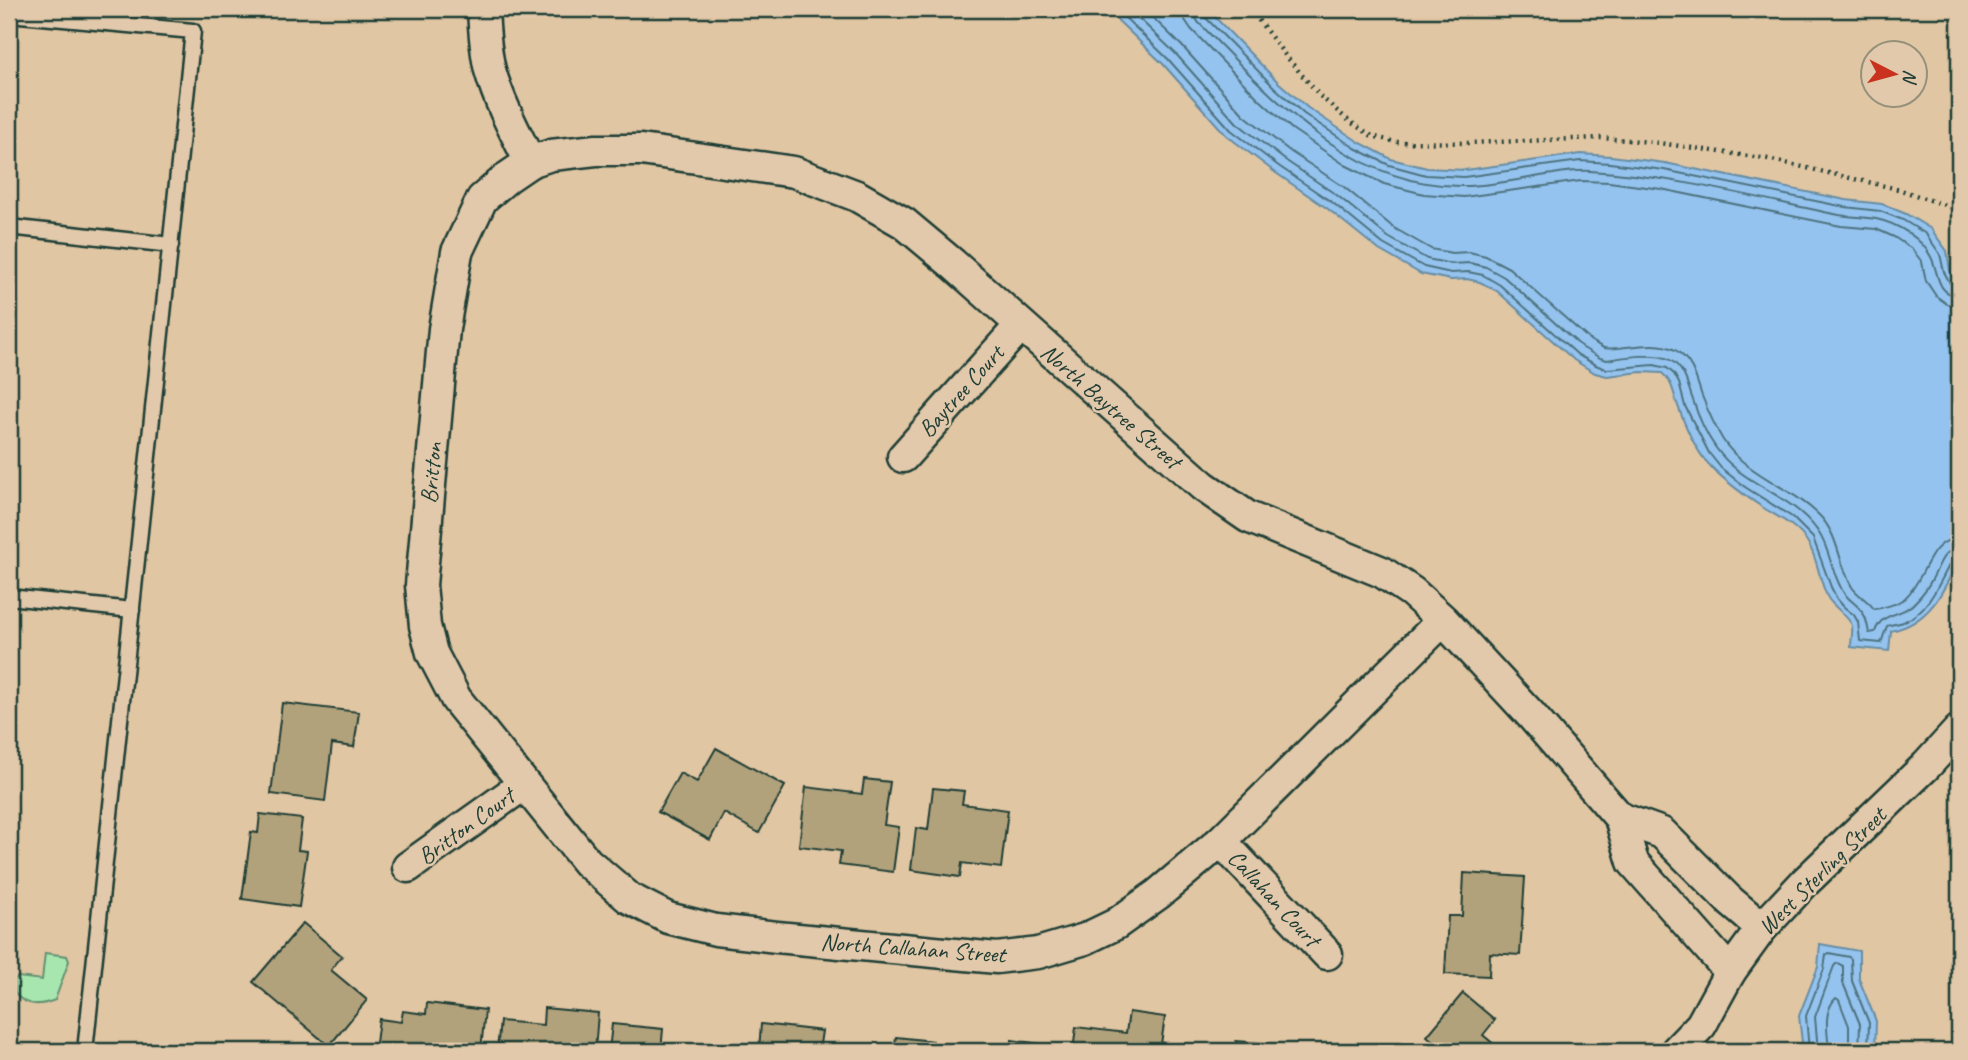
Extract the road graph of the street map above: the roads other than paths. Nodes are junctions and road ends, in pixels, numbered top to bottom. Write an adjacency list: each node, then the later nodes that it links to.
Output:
1 (483, 9): 3 (street)
2 (9, 14): 5 (lane)
3 (530, 162): 6 (street, North Baytree Street); 12 (street, Britton)
4 (9, 227): 5 (lane)
5 (171, 245): 9 (lane)
6 (1020, 326): 7 (street, Baytree Court); 10 (street, North Baytree Street)
7 (903, 457)
8 (9, 597): 9 (lane)
9 (132, 610): 20 (lane)
10 (1443, 620): 13 (street, North Baytree Street); 14 (street, North Callahan Street)
11 (1959, 730): 16 (street, West Sterling Street)
12 (523, 785): 14 (street, North Callahan Street); 15 (street, Britton Court)
13 (1620, 818): 16 (street, North Baytree Street); 18 (street, North Baytree Street)
14 (1221, 841): 17 (street, Callahan Court)
15 (408, 867)
16 (1762, 928): 18 (street, West Sterling Street)
17 (1327, 954)
18 (1730, 972): 19 (street, West Sterling Street)
19 (1700, 1038): 21 (street, West Sterling Street)
20 (85, 1051)
21 (1676, 1051)

